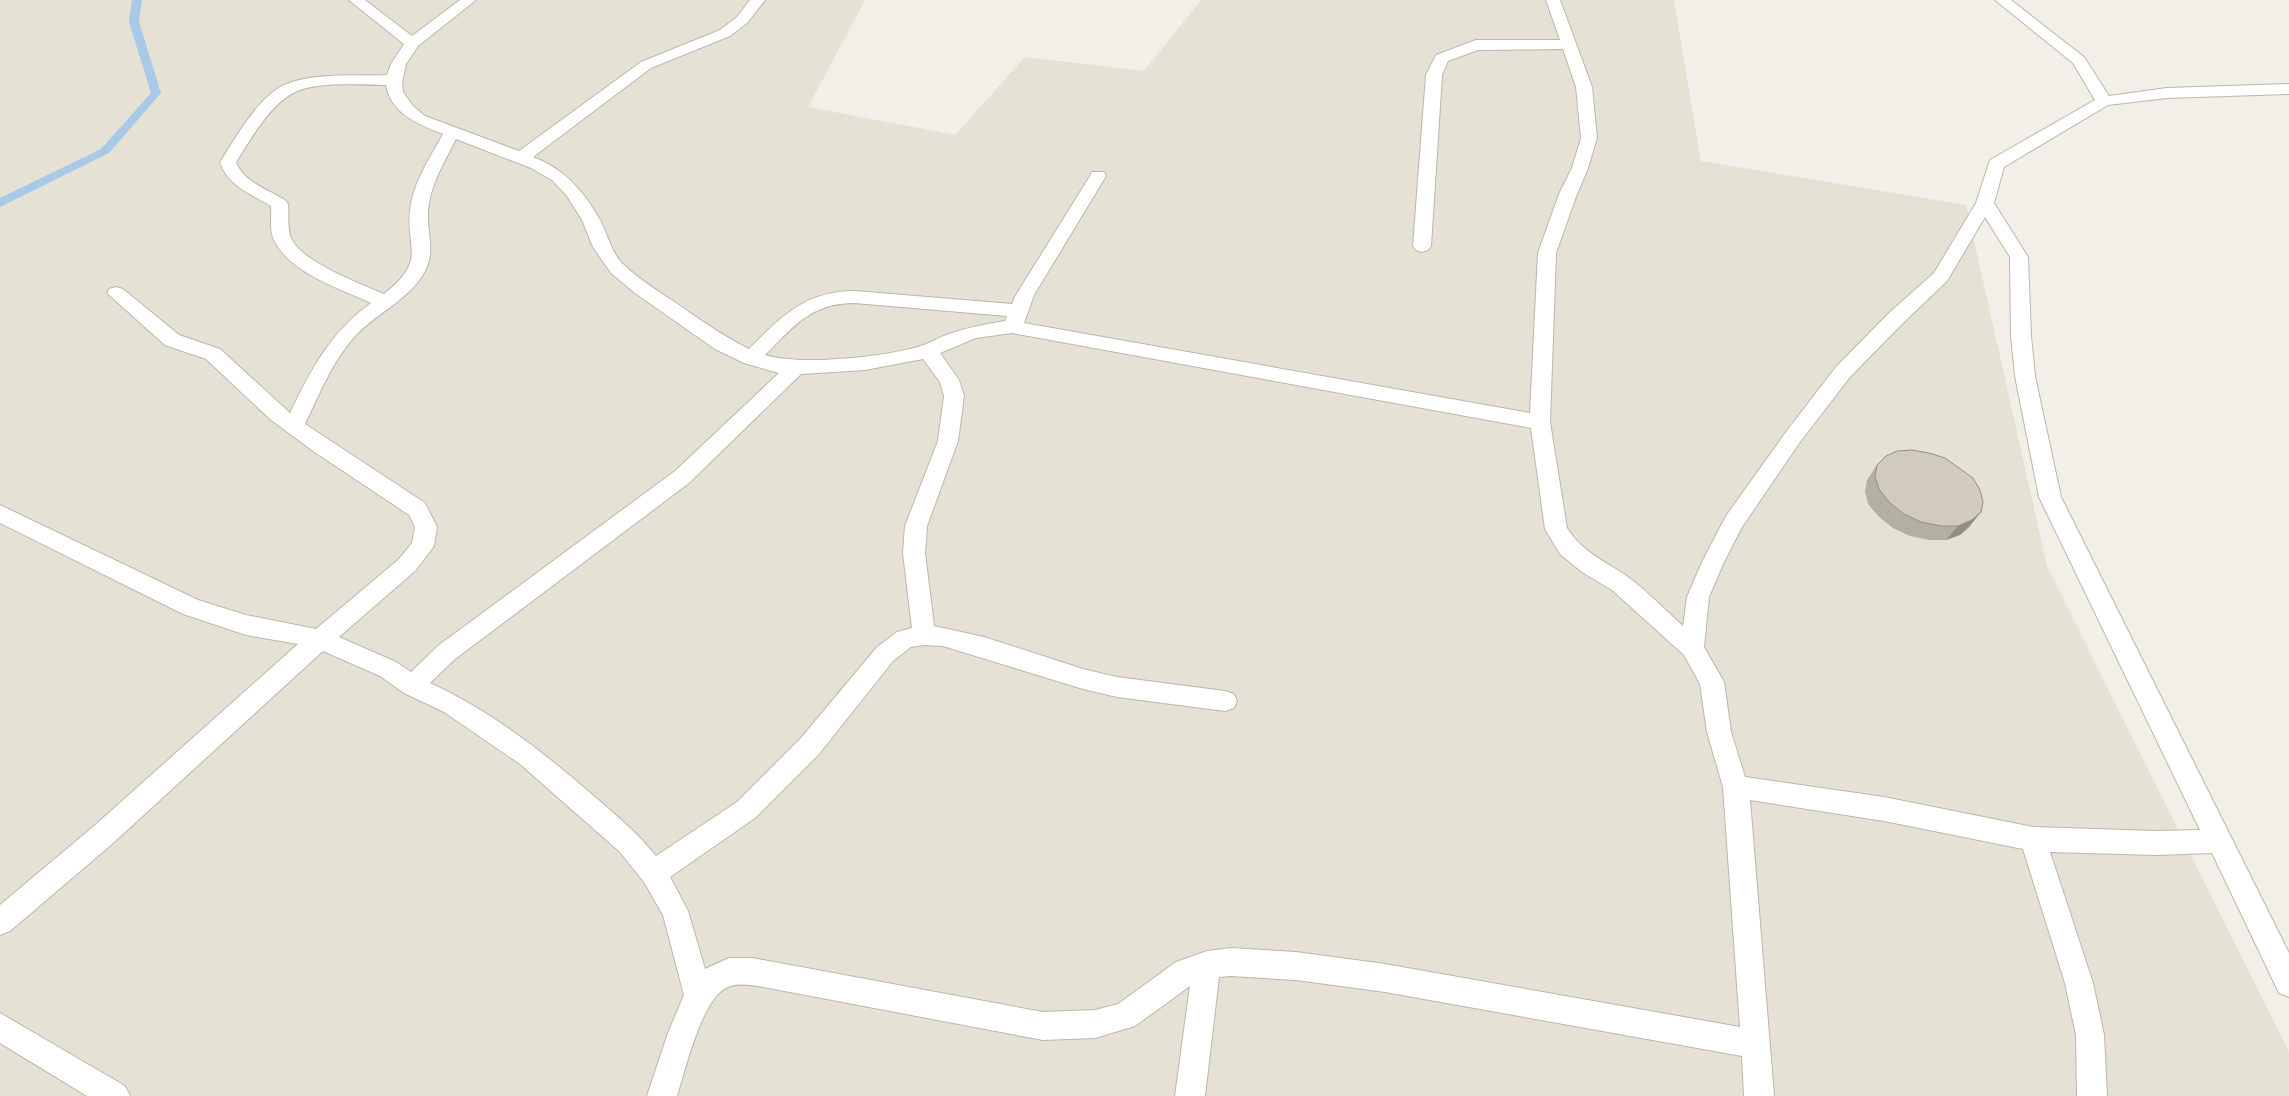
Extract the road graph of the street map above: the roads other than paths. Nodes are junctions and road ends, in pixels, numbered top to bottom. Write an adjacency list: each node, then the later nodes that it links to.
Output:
1 (356, 0): 6 (street)
2 (470, 0): 6 (street)
3 (758, 0): 12 (street)
4 (1553, 0): 7 (street)
5 (2002, 0): 10 (street)
6 (412, 44): 8 (street)
7 (1568, 44): 15 (street); 22 (street)
8 (393, 80): 11 (street); 17 (street)
9 (2289, 89): 10 (street)
10 (2104, 101): 14 (street)
11 (452, 132): 12 (street); 17 (street)
12 (520, 158): 20 (street)
13 (1098, 176): 18 (street)
14 (1985, 203): 27 (street); 32 (street)
15 (1422, 246)
16 (116, 292): 23 (street)
17 (384, 301): 23 (street)
18 (1015, 319): 19 (street); 20 (street); 22 (street)
19 (928, 351): 21 (street); 25 (street)
20 (751, 358): 21 (street)
21 (796, 368): 28 (street)
22 (1540, 422): 27 (street)
23 (294, 426): 26 (street)
24 (0, 513): 26 (street)
25 (924, 635): 29 (street); 33 (street)
26 (320, 638): 28 (street); 34 (street)
27 (1692, 648): 30 (street)
28 (412, 686): 33 (street)
29 (1225, 701)
30 (1736, 787): 31 (street); 39 (street)
31 (2033, 839): 32 (street); 44 (street)
32 (2221, 841): 36 (street)
33 (653, 872): 37 (street)
34 (0, 922)
35 (1207, 966): 37 (street); 39 (street); 42 (street)
36 (2289, 983)
37 (699, 997): 41 (street)
38 (0, 1027): 40 (street)
39 (1756, 1044): 43 (street)
40 (115, 1096)
41 (662, 1096)
42 (1190, 1096)
43 (1759, 1096)
44 (2092, 1096)

